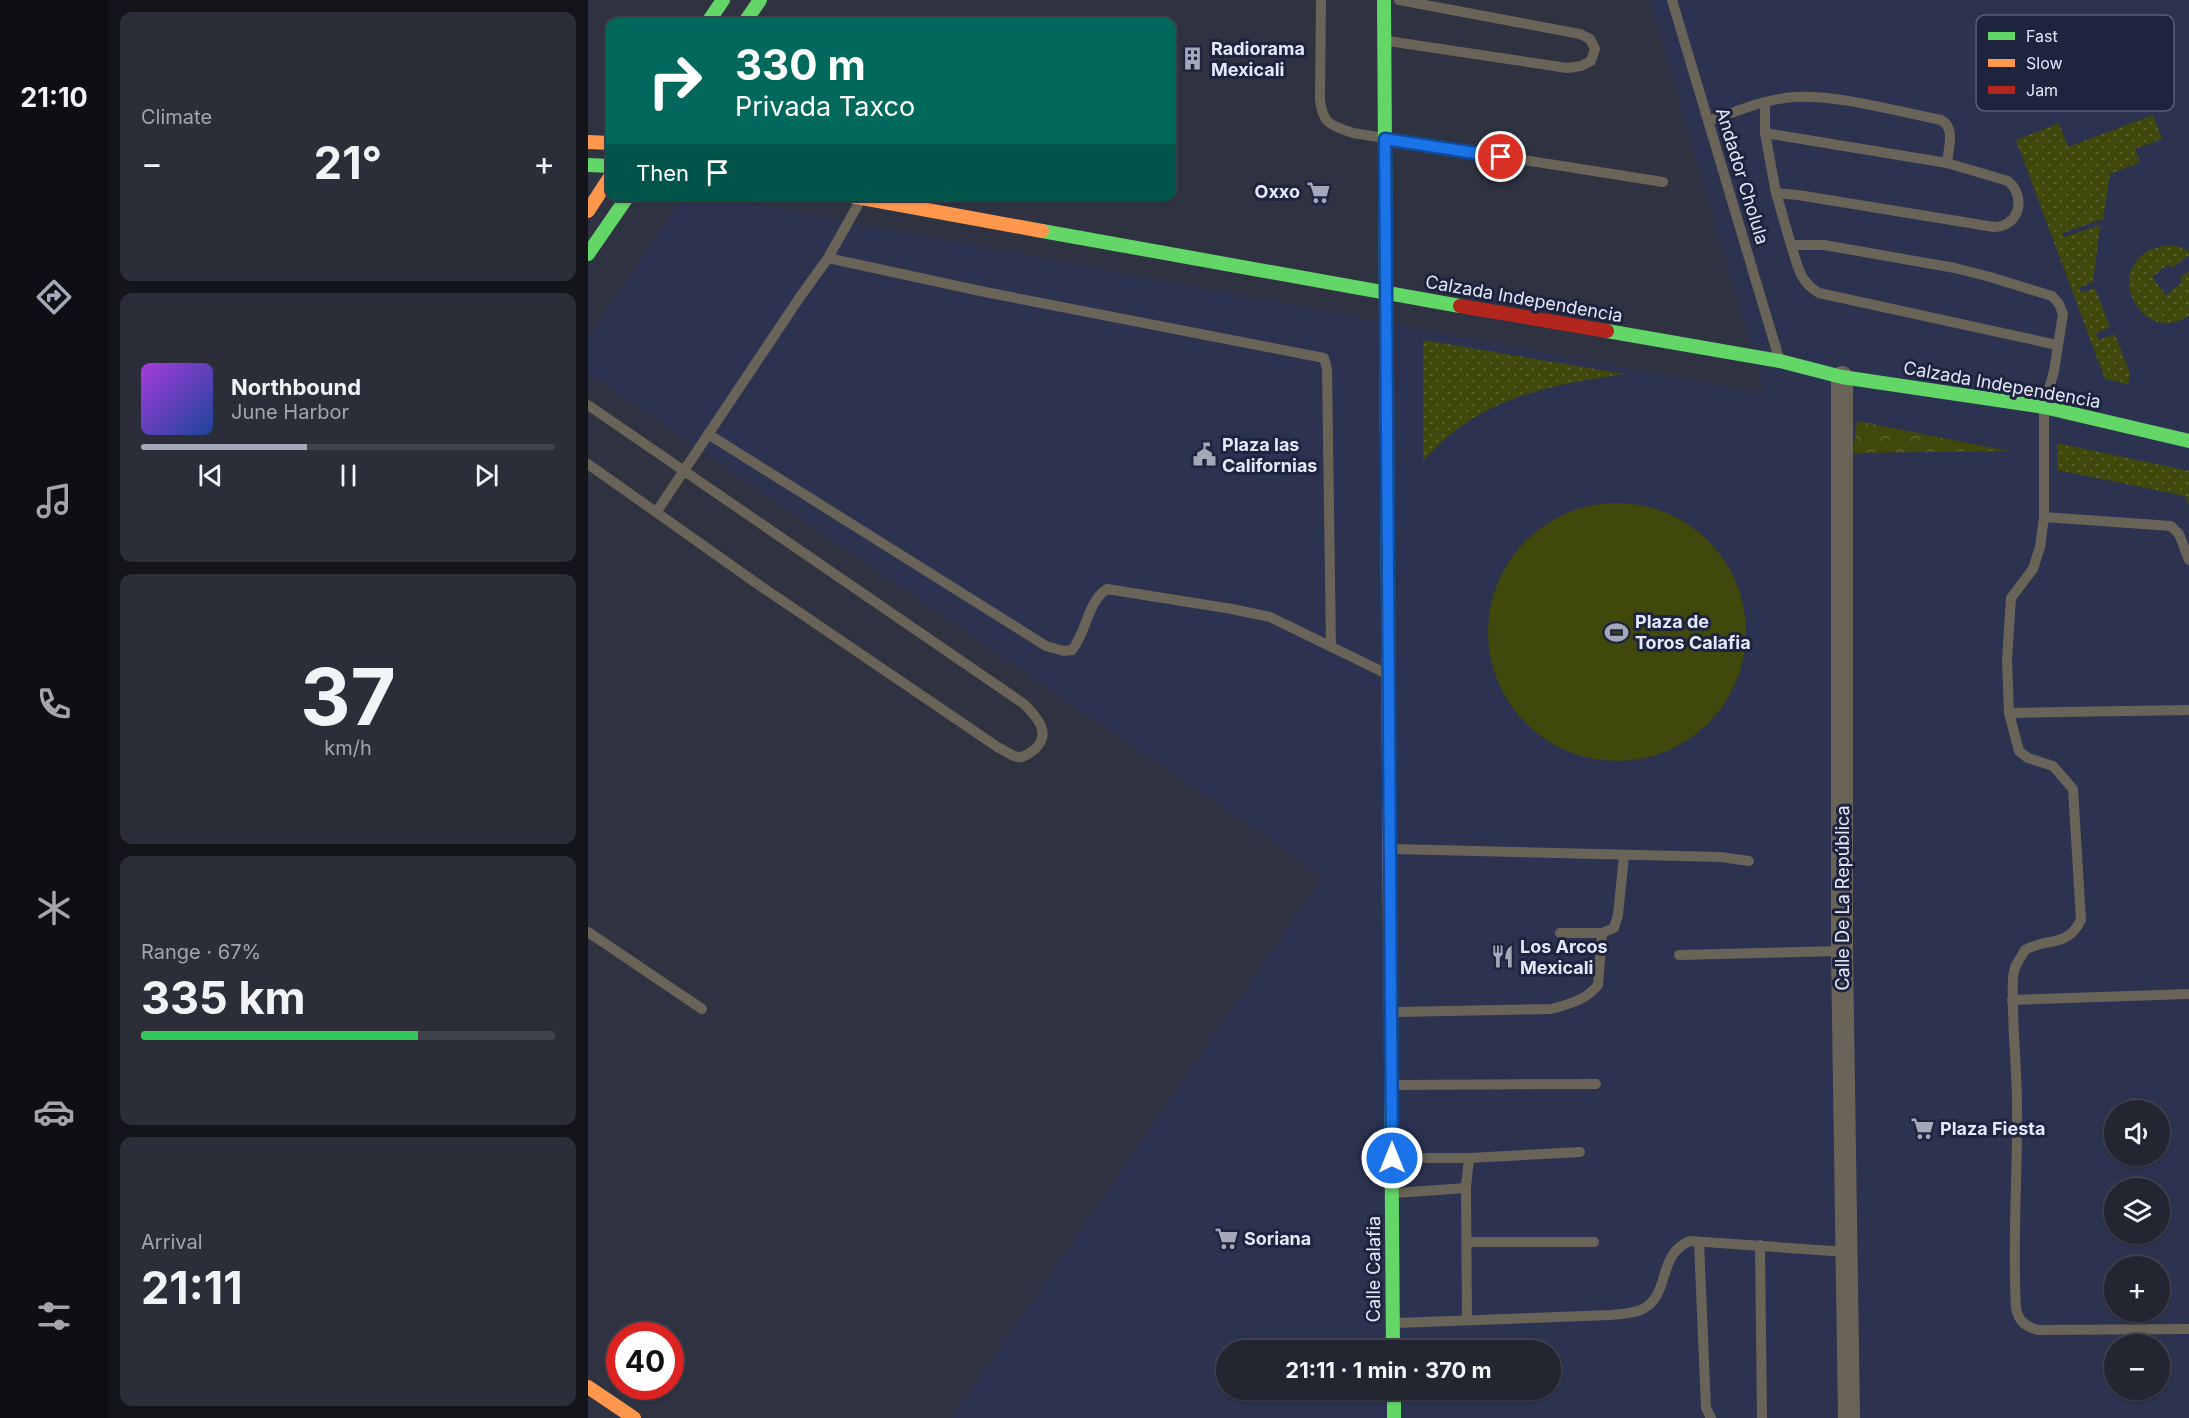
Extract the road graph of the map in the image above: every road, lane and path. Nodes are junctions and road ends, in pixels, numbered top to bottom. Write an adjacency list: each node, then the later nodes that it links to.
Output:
1 (723, 0): 7 (main road)
2 (760, 0): 8 (main road)
3 (1321, 0): 13 (lane)
4 (1384, 0): 9 (main road, Calle Calafia)
5 (1399, 0): 9 (lane)
6 (1672, 0): 11 (lane, Andador Cholula)
7 (711, 18)
8 (748, 18)
9 (1384, 40): 13 (main road, Calle Calafia)
10 (1765, 102): 11 (lane); 12 (lane); 16 (lane)
11 (1708, 121): 31 (lane, Andador Cholula)
12 (1765, 133): 16 (lane); 21 (lane)
13 (1385, 139): 19 (lane); 29 (main road, Calle Calafia)
14 (588, 142): 15 (main road)
15 (606, 142)
16 (1947, 164): 21 (lane)
17 (588, 165): 18 (main road)
18 (606, 166)
19 (1663, 182)
20 (606, 183): 25 (main road)
21 (1776, 193): 26 (lane)
22 (625, 201): 27 (main road)
23 (855, 201): 28 (lane)
24 (873, 201): 29 (main road, Calzada Independencia)
25 (588, 211)
26 (1791, 245): 30 (lane); 30 (lane)
27 (588, 254)
28 (828, 258): 35 (lane); 42 (lane)
29 (1386, 293): 31 (main road, Calzada Independencia); 43 (main road, Calle Calafia)
30 (2057, 345): 34 (lane)
31 (1780, 361): 32 (main road, Calzada Independencia)
32 (1842, 377): 34 (main road, Calzada Independencia); 52 (street, Calle De La República)
33 (588, 405): 38 (lane)
34 (2044, 407): 36 (main road, Calzada Independencia); 40 (lane)
35 (708, 434): 38 (lane); 42 (lane)
36 (2189, 441)
37 (588, 464): 39 (lane)
38 (684, 472): 39 (lane); 39 (lane)
39 (657, 512)
40 (2044, 517): 41 (lane); 45 (lane)
41 (2189, 560)
42 (1331, 647): 43 (lane)
43 (1388, 674): 46 (main road, Calle Calafia)
44 (2189, 710): 45 (lane)
45 (2009, 713): 55 (lane)
46 (1390, 849): 47 (lane); 57 (main road, Calle Calafia)
47 (1624, 856): 48 (lane); 51 (lane)
48 (1749, 861)
49 (588, 932): 56 (lane)
50 (1560, 933): 51 (lane)
51 (1602, 933): 57 (lane)
52 (1842, 951): 53 (lane); 69 (street, Calle De La República)
53 (1679, 955)
54 (2189, 994): 55 (lane)
55 (2012, 1000): 72 (lane)
56 (702, 1009)
57 (1391, 1012): 59 (main road, Calle Calafia)
58 (1596, 1084): 59 (lane)
59 (1391, 1085): 61 (main road, Calle Calafia)
60 (1580, 1152): 62 (lane)
61 (1392, 1158): 62 (lane); 64 (main road, Calle Calafia)
62 (1469, 1158): 63 (lane)
63 (1466, 1188): 64 (lane); 65 (lane)
64 (1392, 1193): 71 (main road, Calle Calafia)
65 (1467, 1242): 66 (lane); 70 (lane)
66 (1594, 1242)
67 (1699, 1242): 68 (lane); 70 (lane); 78 (lane)
68 (1760, 1245): 69 (lane); 79 (lane)
69 (1847, 1252): 80 (street, Calle De La República)
70 (1467, 1320): 71 (lane)
71 (1393, 1323): 73 (main road, Calle Calafia)
72 (2189, 1329)
73 (1393, 1340)
74 (588, 1387): 76 (main road)
75 (1394, 1400): 77 (main road)
76 (634, 1418)
77 (1395, 1418)
78 (1711, 1418)
79 (1762, 1418)
80 (1849, 1418)

